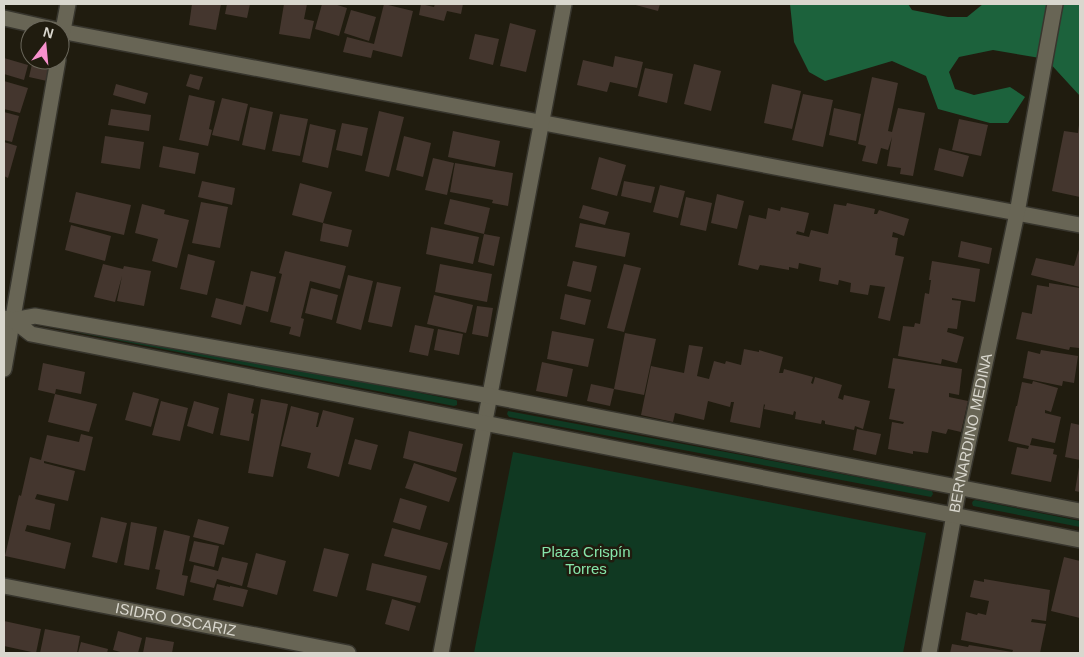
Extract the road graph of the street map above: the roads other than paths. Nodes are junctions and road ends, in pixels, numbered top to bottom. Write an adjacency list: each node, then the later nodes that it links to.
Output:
1 (68, 4): 5 (street)
2 (564, 4): 9 (street)
3 (1054, 4): 10 (street, BERNARDINO MEDINA)
4 (4, 18): 6 (street)
5 (64, 20)
6 (20, 23)
7 (70, 37): 9 (street)
8 (56, 70): 12 (street)
9 (542, 123): 10 (street); 14 (street)
10 (1016, 213): 11 (street); 16 (street, BERNARDINO MEDINA)
11 (1080, 225)
12 (8, 319): 13 (street); 14 (street); 15 (street)
13 (4, 369)
14 (490, 396): 15 (street); 16 (street)
15 (485, 423): 18 (street); 22 (street)
16 (958, 487): 17 (street); 18 (street, BERNARDINO MEDINA)
17 (1080, 511)
18 (954, 515): 19 (street); 23 (street, BERNARDINO MEDINA)
19 (1080, 540)
20 (4, 586): 21 (street, ISIDRO OSCARIZ)
21 (348, 653)
22 (441, 653)
23 (929, 653)

